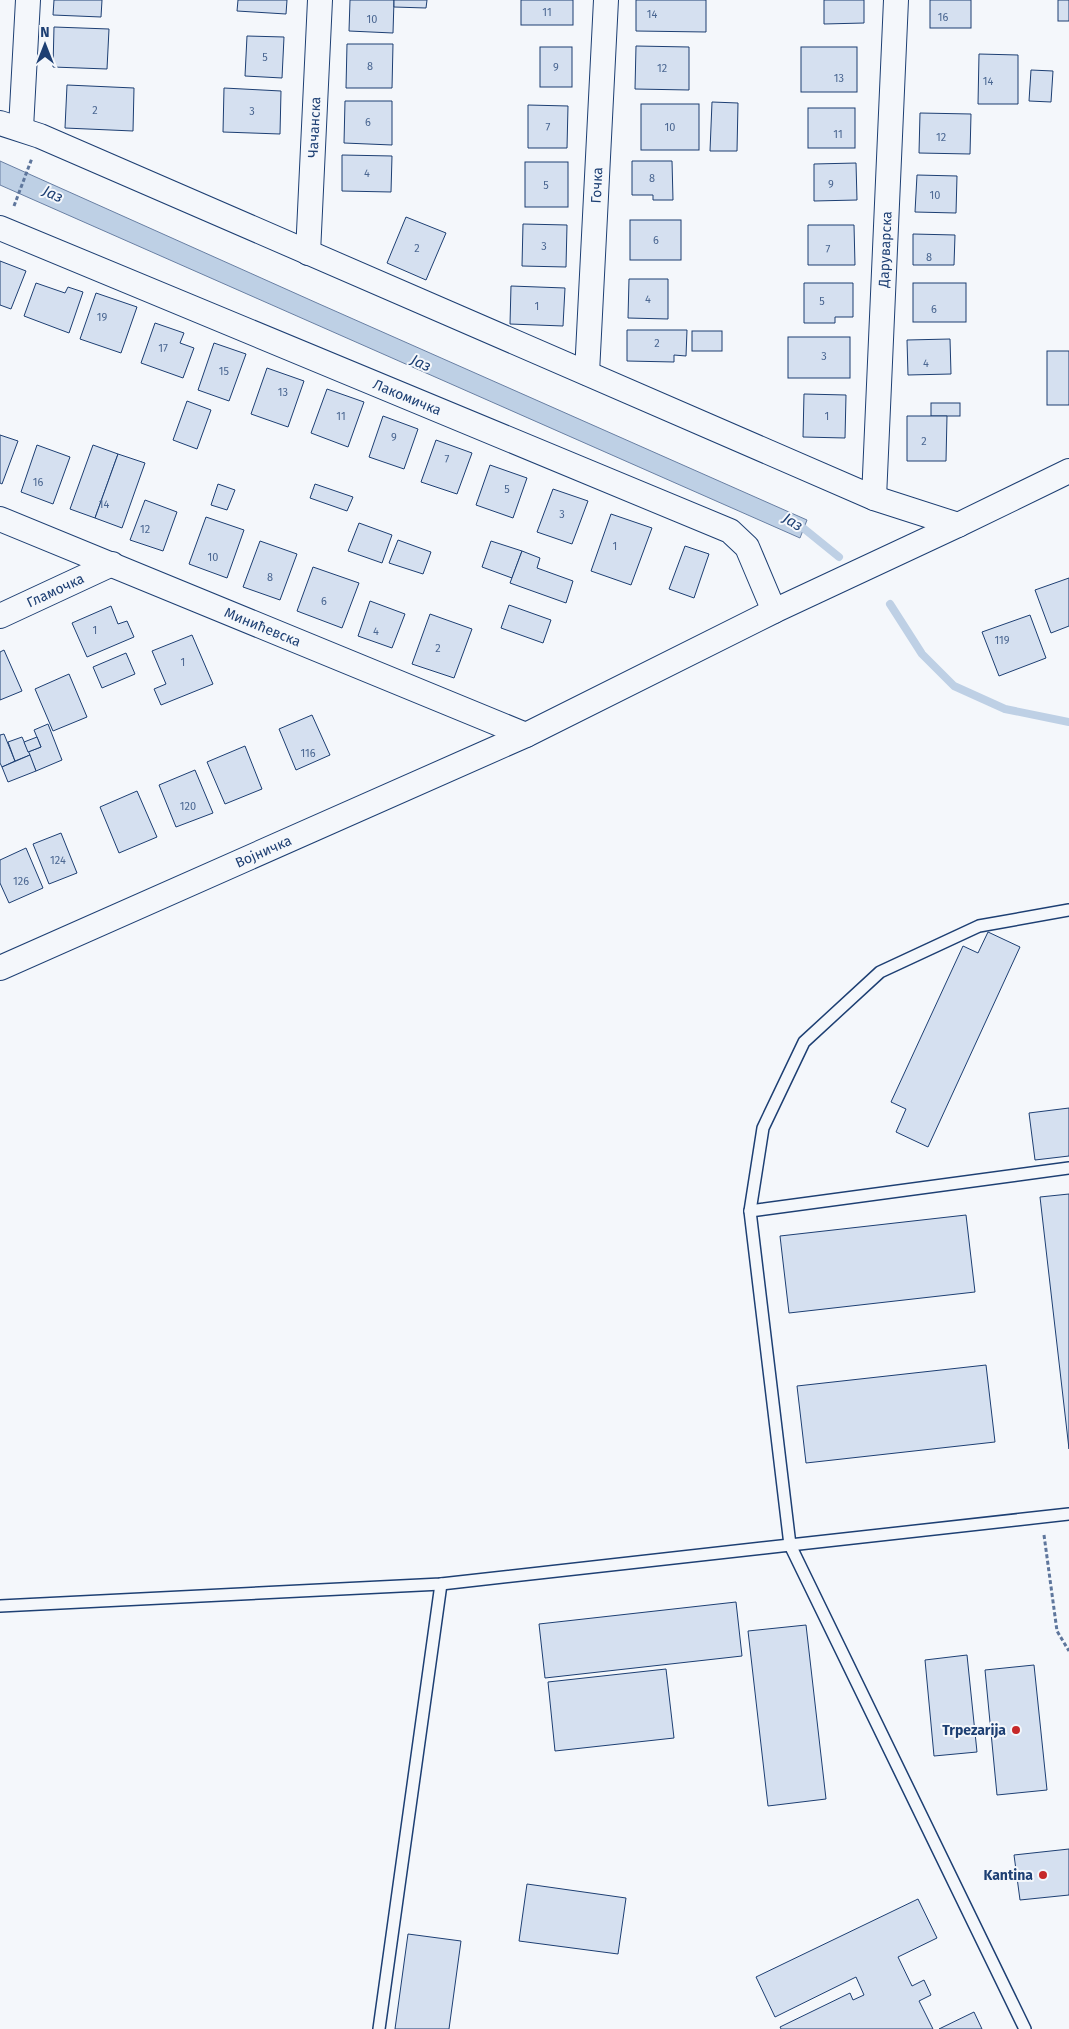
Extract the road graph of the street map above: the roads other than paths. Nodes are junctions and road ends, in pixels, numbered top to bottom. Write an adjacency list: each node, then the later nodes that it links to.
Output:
1 (28, 0): 5 (street)
2 (320, 0): 7 (street, Чачанска)
3 (606, 0): 8 (street, Гочка)
4 (896, 0): 10 (street, Даруварска)
5 (11, 126): 7 (street)
6 (0, 228): 14 (street, Лакомичка)
7 (308, 253): 8 (street)
8 (587, 372): 10 (street)
9 (1069, 471): 12 (street, Војничка)
10 (874, 498): 12 (street)
11 (0, 519): 13 (street, Минићевска)
12 (958, 525): 14 (street, Војничка)
13 (112, 564): 15 (street, Гламочка); 16 (street, Минићевска)
14 (774, 611): 16 (street, Војничка)
15 (0, 616)
16 (526, 735): 18 (street, Војничка)
17 (1069, 910): 20 (lane)
18 (0, 968)
19 (1069, 1168): 20 (lane)
20 (750, 1211): 22 (lane)
21 (1069, 1514): 22 (lane)
22 (790, 1545): 23 (lane); 26 (lane)
23 (441, 1584): 24 (lane); 25 (lane)
24 (0, 1606)
25 (380, 2029)
26 (1025, 2029)

